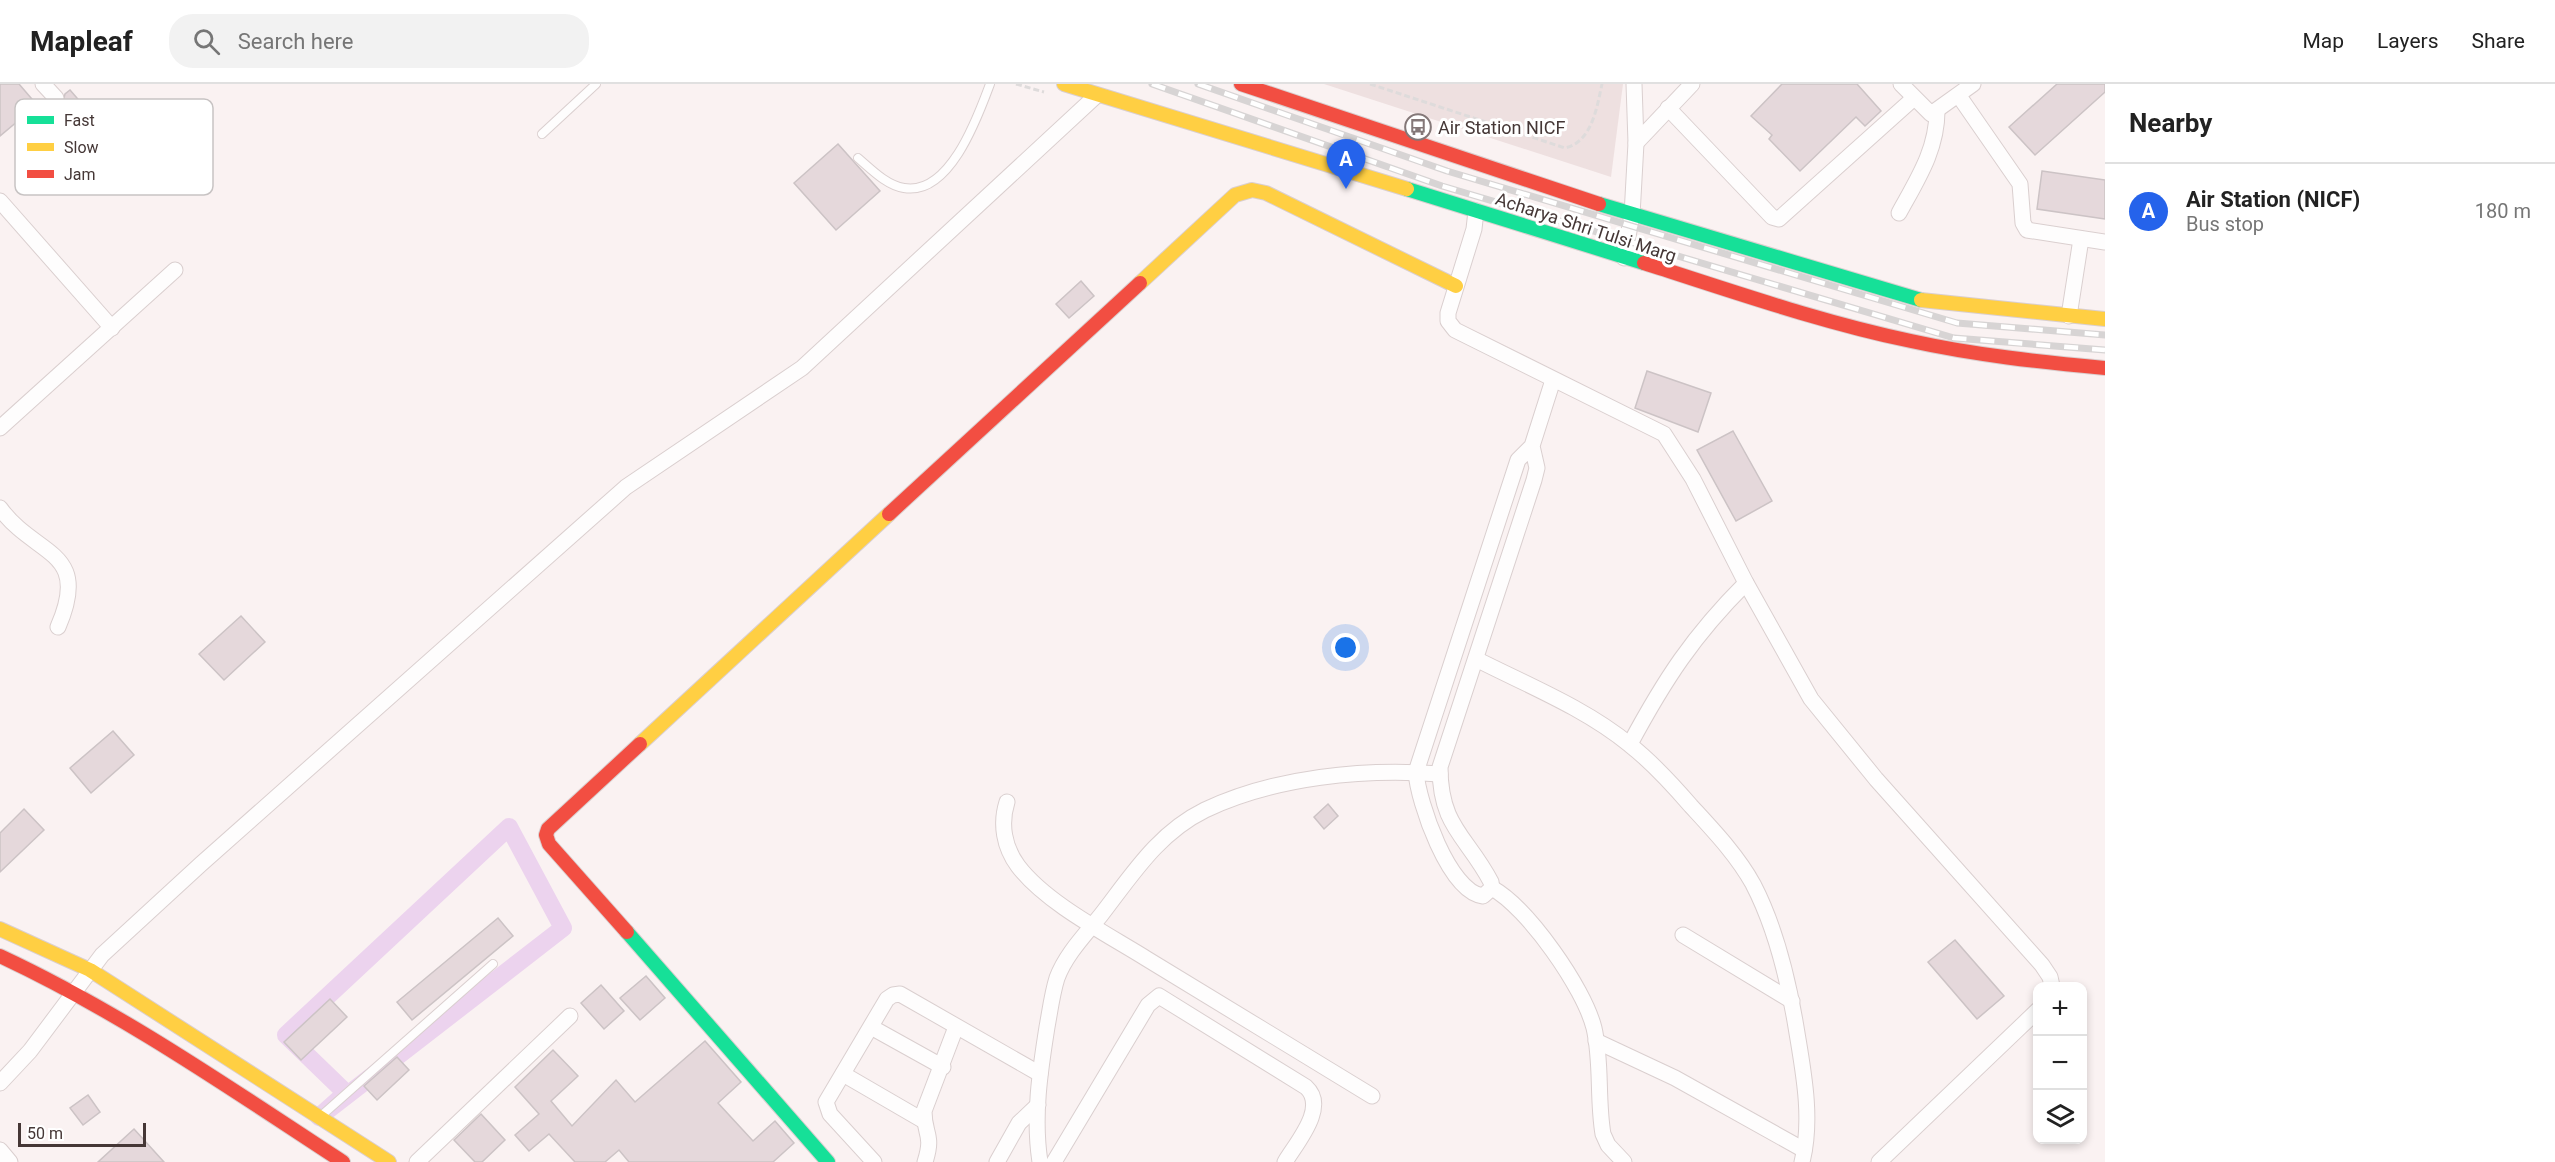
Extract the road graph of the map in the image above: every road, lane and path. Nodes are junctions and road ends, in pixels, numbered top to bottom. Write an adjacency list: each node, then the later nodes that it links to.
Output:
1 (43, 84): 14 (street)
2 (596, 84): 18 (lane)
3 (990, 84): 20 (lane)
4 (1064, 84): 12 (main road, Acharya Shri Tulsi Marg)
5 (1241, 84): 24 (main road, Acharya Shri Tulsi Marg)
6 (1370, 84): 7 (path)
7 (1602, 84)
8 (1634, 84): 19 (street)
9 (1692, 84): 16 (street)
10 (1901, 84): 15 (street)
11 (1973, 84): 13 (street)
12 (1097, 95): 22 (main road, Acharya Shri Tulsi Marg); 51 (street)
13 (1959, 96): 17 (street); 25 (street)
14 (56, 98)
15 (1914, 98): 16 (street); 17 (street)
16 (1668, 108): 19 (street)
17 (1937, 111): 23 (street)
18 (542, 134)
19 (1636, 143): 24 (street)
20 (858, 158)
21 (0, 201): 32 (street)
22 (1476, 211): 27 (main road, Acharya Shri Tulsi Marg); 29 (street)
23 (1899, 213)
24 (1632, 215): 27 (street); 30 (main road, Acharya Shri Tulsi Marg)
25 (2081, 239): 26 (street); 30 (street)
26 (2105, 242)
27 (1624, 258): 33 (main road, Acharya Shri Tulsi Marg)
28 (175, 270): 32 (street)
29 (1456, 285): 34 (street); 76 (main road)
30 (2069, 316): 31 (main road, Acharya Shri Tulsi Marg)
31 (2105, 319)
32 (112, 328): 35 (street)
33 (2105, 368)
34 (1553, 381): 36 (street); 38 (street)
35 (0, 428)
36 (1532, 446): 40 (street); 42 (street)
37 (0, 508): 39 (street)
38 (1746, 583): 41 (street); 52 (street)
39 (58, 627)
40 (1476, 659): 41 (street); 43 (street)
41 (1630, 744): 54 (street)
42 (1416, 772): 43 (street); 45 (street); 46 (street)
43 (1440, 774): 45 (street)
44 (1007, 802): 46 (street)
45 (1492, 888): 59 (street)
46 (1091, 926): 62 (street); 64 (street)
47 (0, 929): 51 (main road)
48 (1683, 936): 54 (street)
49 (0, 956): 53 (main road)
50 (493, 964): 67 (lane)
51 (90, 970): 53 (street); 66 (main road)
52 (2051, 982)
53 (75, 991): 63 (street); 69 (main road)
54 (1792, 1001): 71 (street)
55 (2033, 1014): 84 (street)
56 (570, 1016): 75 (street)
57 (956, 1026): 58 (street); 60 (street); 62 (street)
58 (871, 1027): 60 (street); 61 (street)
59 (1596, 1041): 71 (street); 83 (street)
60 (942, 1067): 68 (street)
61 (843, 1074): 68 (street); 77 (street)
62 (1040, 1074): 65 (street)
63 (0, 1083)
64 (1372, 1096)
65 (1038, 1105): 79 (street); 80 (street)
66 (302, 1106): 67 (main road); 69 (main road)
67 (319, 1117): 74 (main road)
68 (924, 1121): 78 (street)
69 (288, 1125): 73 (main road)
70 (0, 1150): 72 (street)
71 (1803, 1156)
72 (10, 1162)
73 (343, 1162)
74 (389, 1162)
75 (417, 1162)
76 (828, 1162)
77 (874, 1162)
78 (926, 1162)
79 (997, 1162)
80 (1040, 1162)
81 (1054, 1162): 82 (street)
82 (1285, 1162)
83 (1624, 1162)
84 (1879, 1162)

